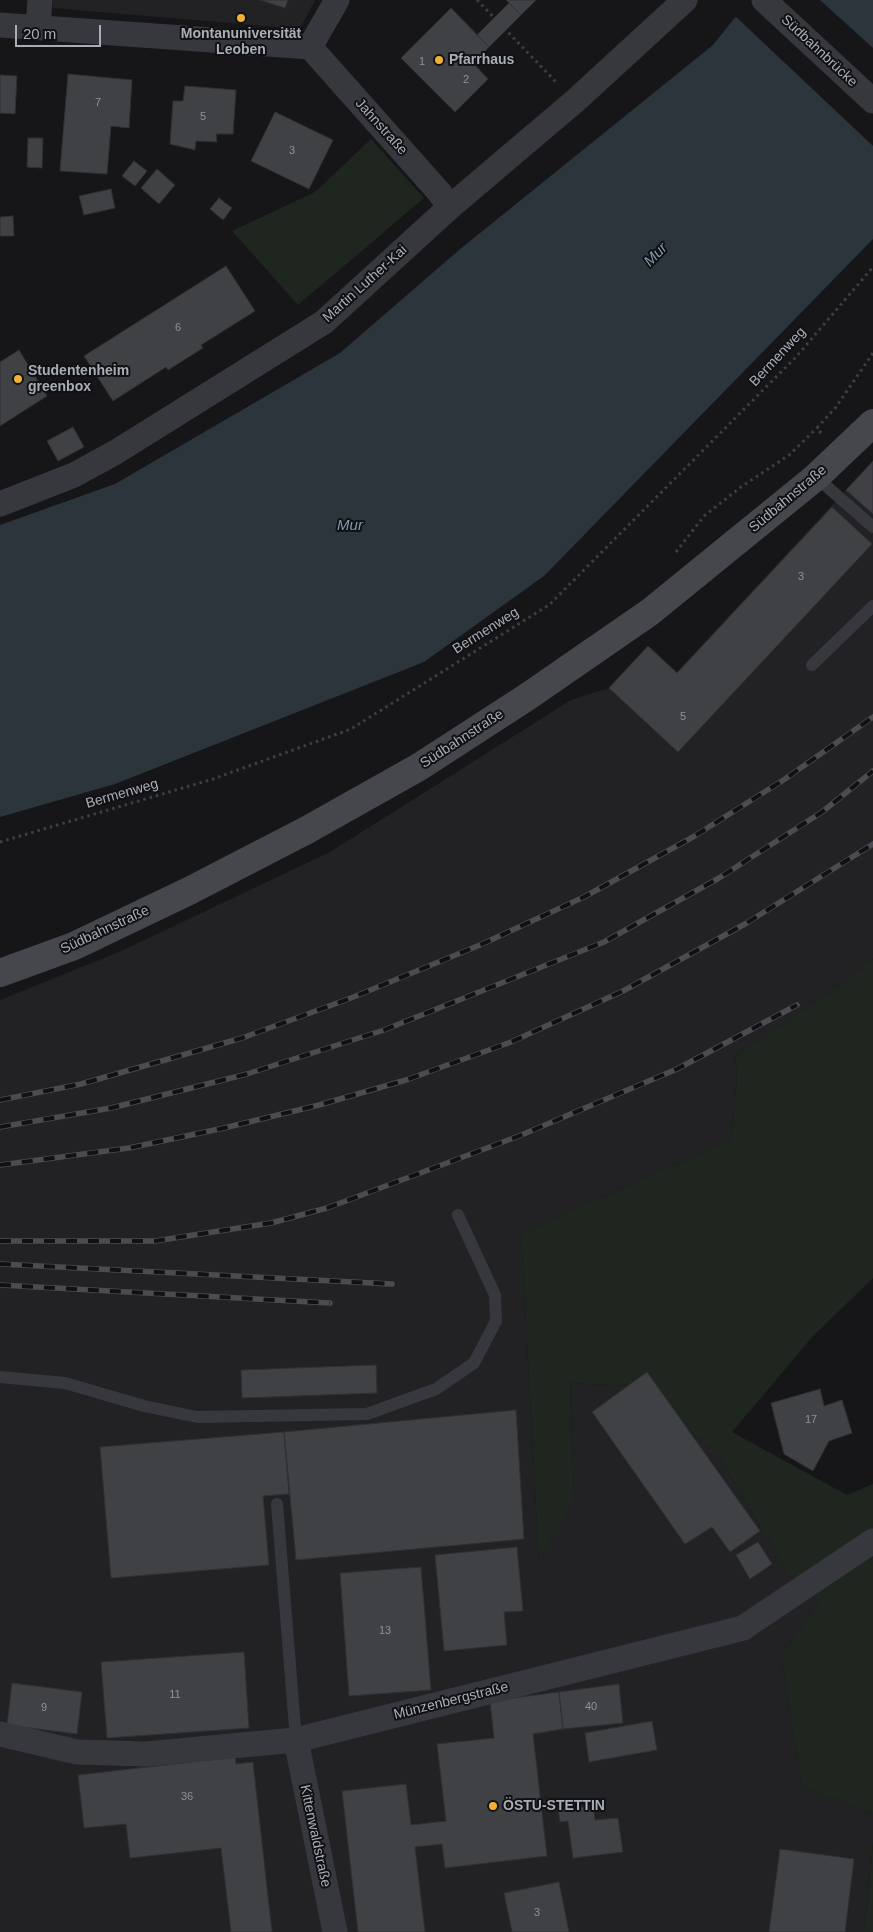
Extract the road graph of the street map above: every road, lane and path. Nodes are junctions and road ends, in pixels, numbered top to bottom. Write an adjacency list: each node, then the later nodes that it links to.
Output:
1 (40, 0): 7 (street)
2 (337, 0): 8 (street)
3 (477, 0): 9 (path)
4 (686, 0): 9 (street, Martin Luther-Kai)
5 (764, 0): 10 (street, Südbahnbrücke)
6 (0, 25): 7 (street)
7 (38, 27): 8 (street)
8 (310, 48): 11 (street, Jahnstraße)
9 (575, 101): 11 (street, Martin Luther-Kai)
10 (873, 101)
11 (450, 208): 18 (street, Martin Luther-Kai)
12 (873, 267): 23 (path, Bermenweg)
13 (873, 354): 15 (path)
14 (873, 423): 17 (main road, Südbahnstraße)
15 (817, 428): 16 (path); 20 (path)
16 (821, 433)
17 (816, 477): 19 (lane); 24 (main road, Südbahnstraße)
18 (0, 504)
19 (873, 527)
20 (670, 559)
21 (873, 606): 22 (lane)
22 (812, 665)
23 (0, 842)
24 (0, 974)
25 (458, 1214): 26 (lane)
26 (0, 1377)
27 (277, 1504): 30 (lane)
28 (873, 1541): 30 (street, Münzenbergstraße)
29 (0, 1734): 30 (street, Münzenbergstraße)
30 (296, 1740): 31 (street, Kittenwaldstraße)
31 (335, 1932)

